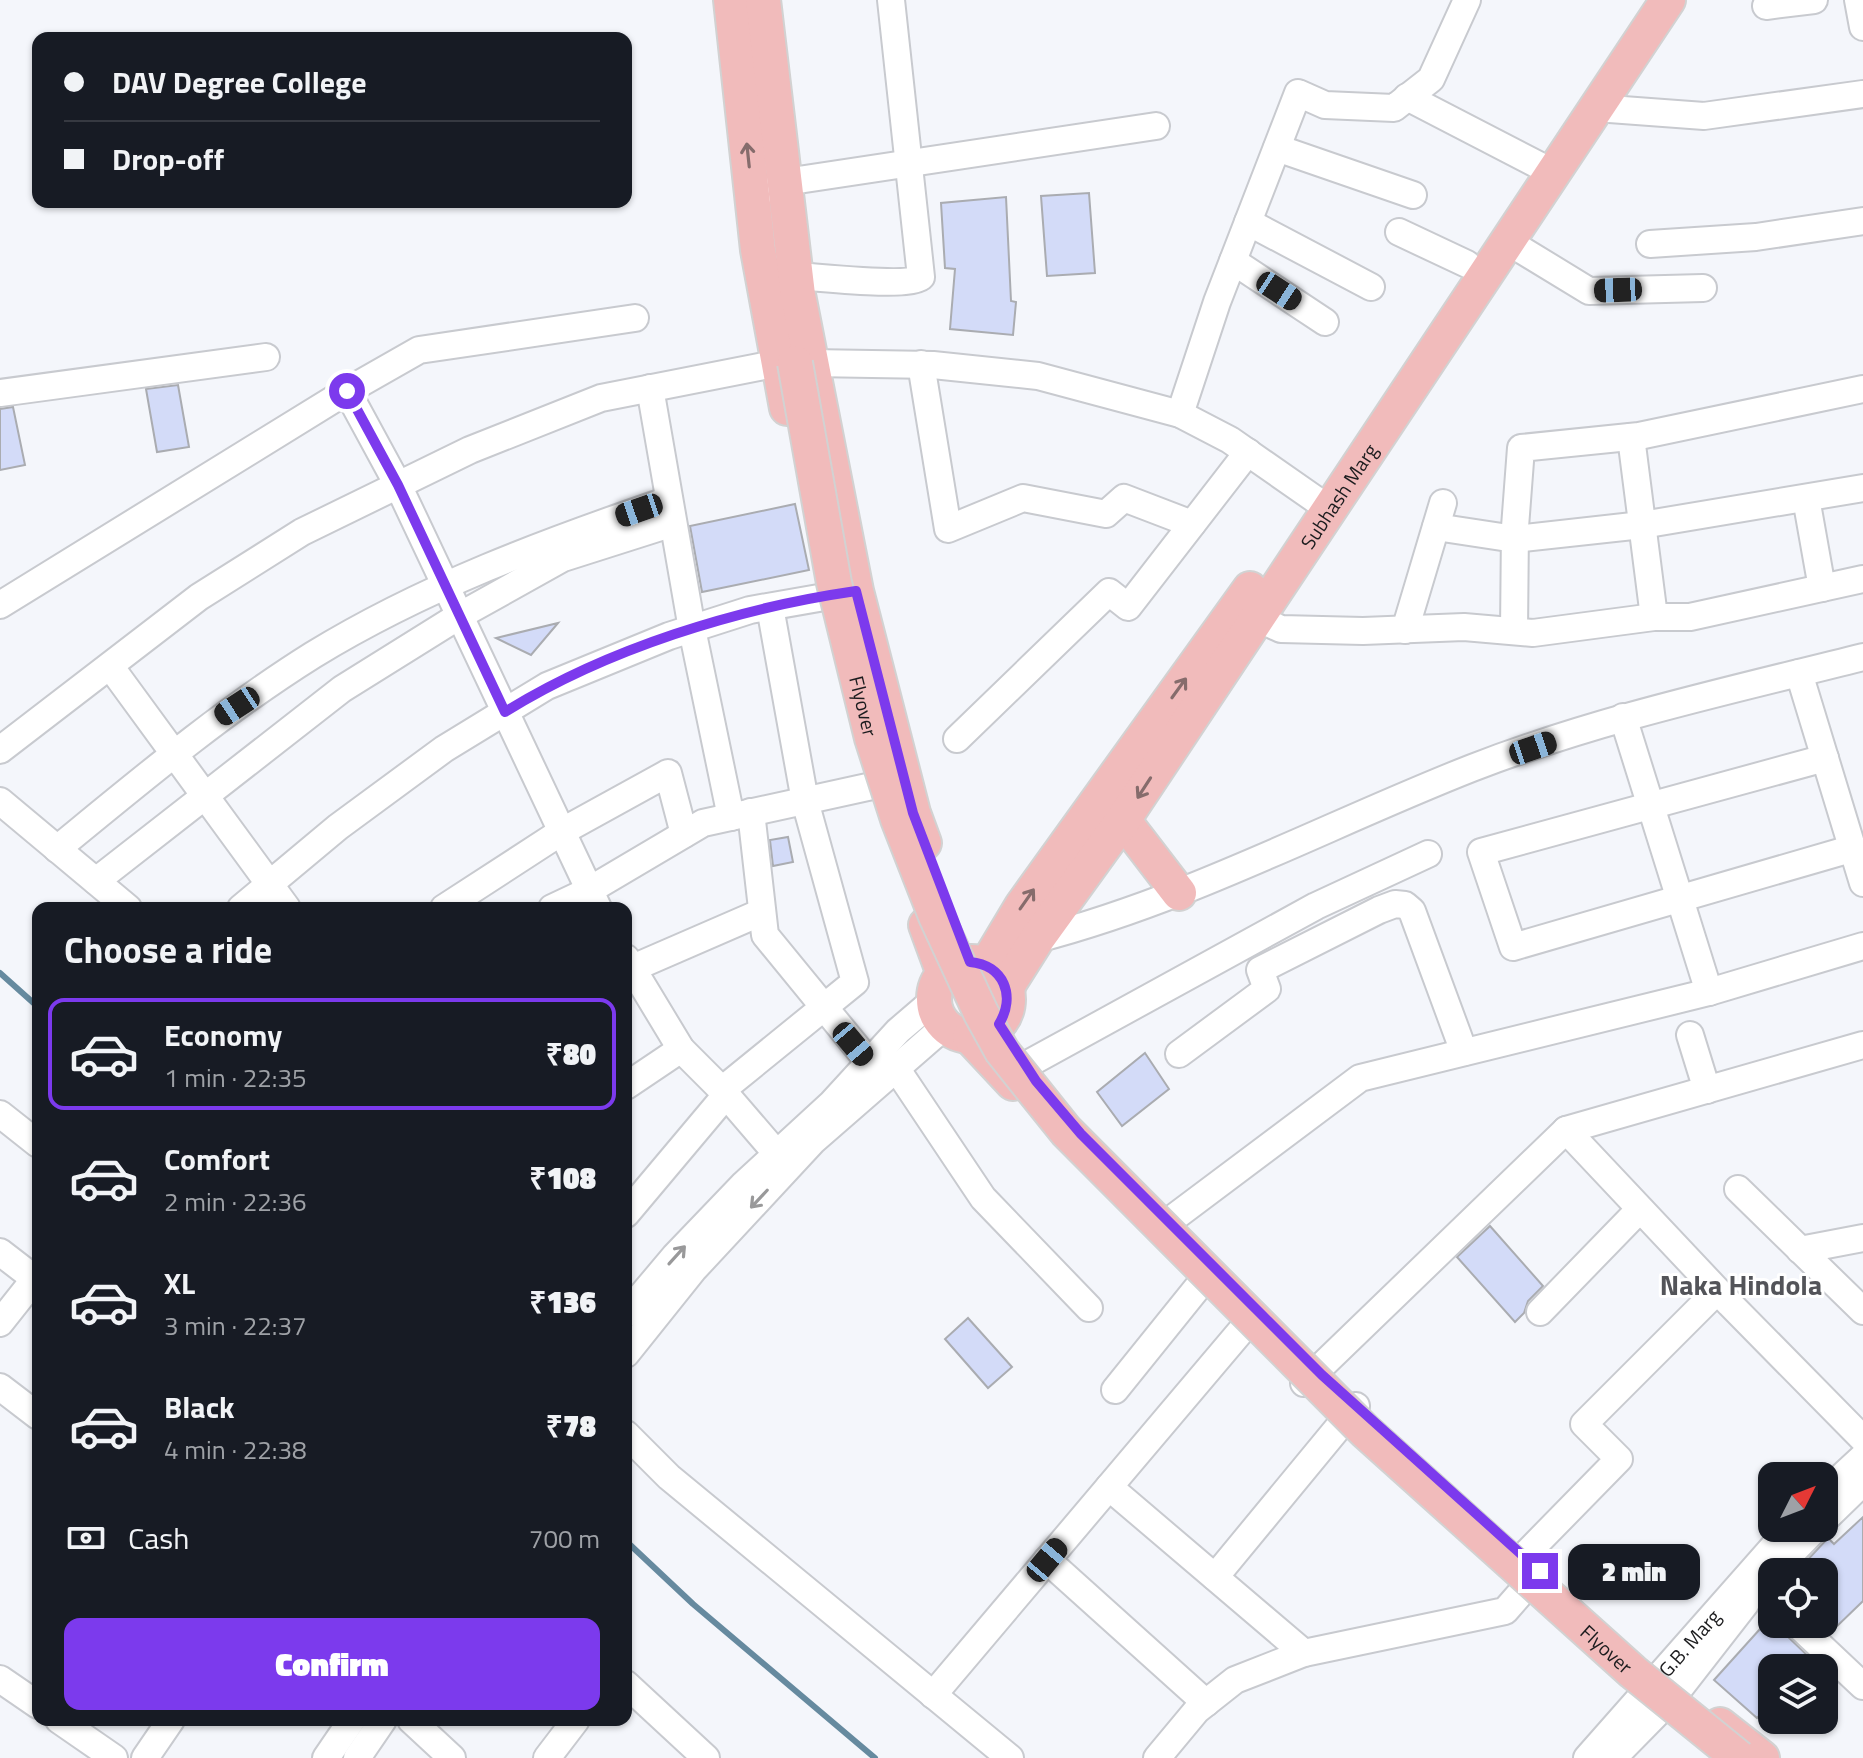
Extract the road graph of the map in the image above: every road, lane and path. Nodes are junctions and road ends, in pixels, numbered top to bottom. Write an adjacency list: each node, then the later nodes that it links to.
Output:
1 (731, 0): 19 (main road, one-way to 1)
2 (763, 0): 18 (main road)
3 (891, 0): 16 (street)
4 (1467, 0): 12 (street)
5 (1645, 0): 17 (main road)
6 (1668, 0): 13 (main road, Subhash Marg)
7 (1814, 0): 9 (street)
8 (1858, 0): 10 (street)
9 (1766, 6)
10 (1863, 27)
11 (1863, 94): 13 (street)
12 (1407, 97): 15 (street); 17 (street)
13 (1596, 108): 17 (main road, Subhash Marg)
14 (1156, 126): 16 (street)
15 (1277, 148): 20 (street); 22 (street)
16 (910, 161): 18 (street); 28 (street)
17 (1544, 167): 24 (main road, Subhash Marg); 27 (main road)
18 (785, 182): 19 (street); 28 (main road)
19 (752, 195): 28 (main road)
20 (1413, 195)
21 (1863, 221): 25 (street)
22 (1248, 222): 26 (street); 29 (street)
23 (1399, 232): 27 (street)
24 (1507, 241): 30 (street); 46 (main road, Subhash Marg)
25 (1650, 244)
26 (1233, 261): 32 (street); 40 (street)
27 (1467, 264): 46 (main road)
28 (786, 283): 34 (main road); 34 (main road, Flyover)
29 (1371, 287)
30 (1703, 288)
31 (635, 318): 38 (street)
32 (1325, 322)
33 (266, 357): 39 (street)
34 (795, 363): 35 (street); 36 (street); 54 (main road); 55 (main road); 182 (main road, Flyover, bridge)
35 (921, 364): 40 (street); 48 (street)
36 (650, 388): 43 (street); 47 (street)
37 (1863, 389): 41 (street)
38 (347, 391): 43 (street); 56 (street)
39 (0, 393)
40 (1180, 414): 42 (street)
41 (1631, 437): 49 (street); 50 (street)
42 (1248, 452): 46 (street); 48 (street)
43 (398, 485): 52 (street); 65 (street)
44 (1863, 488): 45 (street)
45 (1806, 498): 49 (street); 53 (street)
46 (1321, 504): 60 (main road, Subhash Marg); 101 (main road, one-way to 46)
47 (671, 511): 52 (street); 58 (street); 61 (street)
48 (1192, 524): 69 (street)
49 (1642, 525): 50 (street); 59 (street)
50 (1515, 539): 62 (street); 63 (street)
51 (1863, 579): 53 (street)
52 (445, 585): 58 (street); 71 (street)
53 (1822, 588): 59 (street)
54 (856, 591): 55 (street); 73 (main road)
55 (822, 597): 57 (street); 73 (main road)
56 (0, 605)
57 (770, 607): 61 (street); 76 (street)
58 (459, 616): 67 (street); 74 (street)
59 (1654, 617): 63 (street)
60 (1257, 618): 62 (street); 79 (main road, Subhash Marg, one-way to 79)
61 (692, 629): 67 (street); 78 (street)
62 (1405, 630): 63 (street)
63 (1514, 631)
64 (1863, 657): 66 (street)
65 (110, 666): 70 (street); 71 (street)
66 (1799, 673): 68 (street); 72 (street)
67 (505, 712): 80 (street); 87 (street)
68 (1623, 717): 77 (street); 88 (street)
69 (957, 739)
70 (0, 750)
71 (175, 753): 74 (street); 83 (street)
72 (1825, 758): 77 (street); 82 (street)
73 (891, 782): 76 (street); 101 (main road)
74 (206, 795): 85 (street); 87 (street)
75 (0, 801): 83 (street)
76 (805, 801): 78 (street); 102 (street)
77 (1651, 806): 89 (street); 89 (street)
78 (741, 815): 81 (street); 95 (street)
79 (1123, 820): 88 (main road); 96 (main road, Subhash Marg)
80 (561, 832): 81 (street); 90 (street); 94 (street)
81 (684, 834): 90 (street)
82 (1854, 848): 86 (street); 89 (street)
83 (57, 849): 85 (street)
84 (1428, 854): 109 (street)
85 (96, 881): 91 (street)
86 (1863, 883)
87 (269, 884): 92 (street); 93 (street)
88 (1179, 893): 96 (street)
89 (1679, 898): 100 (street)
90 (593, 900)
91 (121, 902)
92 (248, 902)
93 (282, 902)
94 (453, 902)
95 (762, 912): 98 (street); 102 (street)
96 (1037, 939): 101 (main road, Subhash Marg)
97 (1863, 946): 100 (street)
98 (632, 963)
99 (632, 971): 105 (street)
100 (1709, 992): 106 (street)
101 (969, 997): 108 (street); 109 (main road); 110 (street); 127 (main road)
102 (823, 1007): 108 (street); 113 (street)
103 (1690, 1035): 112 (street)
104 (1863, 1045): 112 (street)
105 (681, 1049): 111 (street); 113 (street)
106 (1464, 1052): 107 (street); 121 (street)
107 (1179, 1054)
108 (869, 1062): 117 (street)
109 (1026, 1065): 121 (main road)
110 (896, 1068): 130 (street); 135 (street, one-way to 135)
111 (632, 1082)
112 (1707, 1090): 115 (street)
113 (724, 1093): 117 (street); 119 (street)
114 (0, 1114): 116 (street)
115 (1566, 1130): 120 (street); 136 (street)
116 (32, 1139)
117 (777, 1154): 129 (street, one-way to 117)
118 (1738, 1189): 123 (street)
119 (632, 1207)
120 (1640, 1209): 128 (street); 132 (street)
121 (1168, 1222): 136 (main road)
122 (1863, 1238): 123 (street)
123 (1800, 1250): 131 (street)
124 (0, 1252): 125 (street)
125 (32, 1274)
126 (32, 1282): 133 (street)
127 (1202, 1282): 134 (main road); 138 (street)
128 (1717, 1291): 141 (street); 152 (street)
129 (632, 1307)
130 (1089, 1308)
131 (1863, 1311)
132 (1540, 1312)
133 (0, 1323)
134 (1246, 1325): 136 (main road); 146 (street)
135 (632, 1346)
136 (1310, 1376): 140 (main road)
137 (0, 1387): 139 (street)
138 (1115, 1390)
139 (32, 1407)
140 (1350, 1414): 152 (main road); 153 (street)
141 (1863, 1439)
142 (632, 1440): 161 (street)
143 (1863, 1457): 144 (street)
144 (1838, 1480)
145 (1863, 1482): 147 (street)
146 (1109, 1487): 151 (street); 153 (street)
147 (1838, 1506)
148 (1779, 1542): 160 (street, G.B. Marg)
149 (1804, 1542): 150 (street)
150 (1790, 1558)
151 (1047, 1560): 161 (street); 163 (street)
152 (1530, 1571): 156 (street); 160 (main road)
153 (1215, 1577): 156 (street)
154 (1758, 1594): 160 (street)
155 (1812, 1638): 158 (street)
156 (1304, 1653): 163 (street)
157 (0, 1679): 162 (street)
158 (1863, 1686)
159 (632, 1690): 176 (street)
160 (1660, 1693): 179 (street, G.B. Marg); 180 (street); 181 (main road); 183 (main road)
161 (933, 1695): 177 (street)
162 (32, 1701)
163 (1206, 1703): 178 (street)
164 (68, 1726): 170 (street)
165 (167, 1726): 171 (street)
166 (348, 1726): 172 (street)
167 (379, 1726): 173 (street)
168 (417, 1726): 174 (street)
169 (563, 1726): 175 (street)
170 (114, 1758)
171 (145, 1758)
172 (326, 1758)
173 (357, 1758)
174 (452, 1758)
175 (547, 1758)
176 (706, 1758)
177 (1010, 1758)
178 (1157, 1758)
179 (1587, 1758)
180 (1613, 1758)
181 (1717, 1758)
182 (1739, 1758)
183 (1762, 1758)

